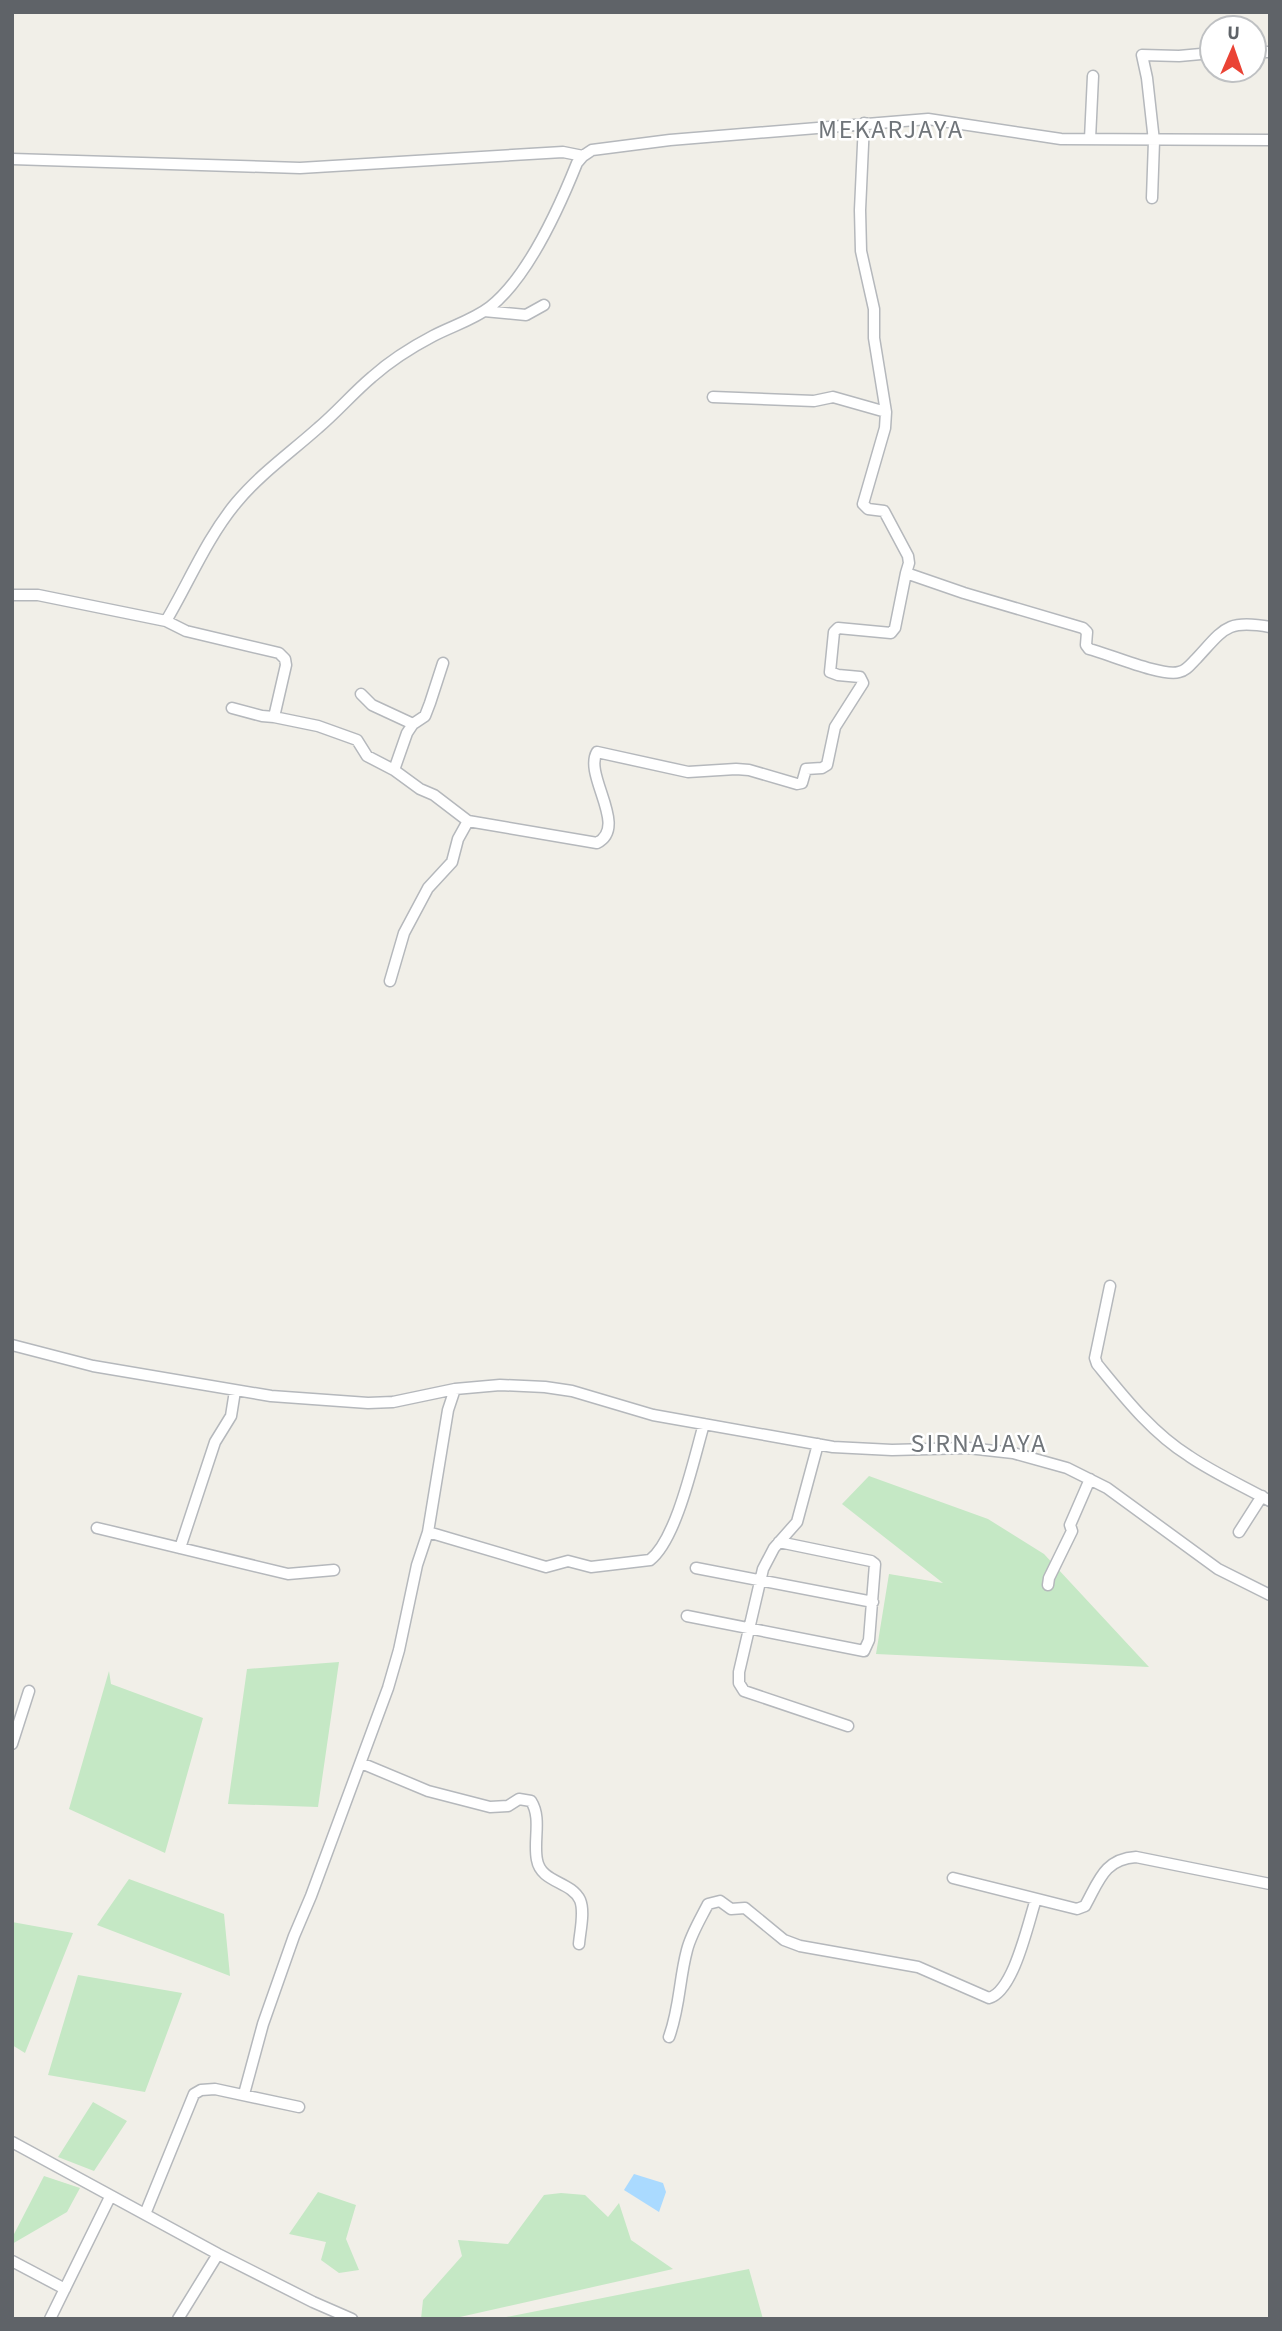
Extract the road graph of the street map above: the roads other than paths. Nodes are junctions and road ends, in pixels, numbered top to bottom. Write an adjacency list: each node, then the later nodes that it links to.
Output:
1 (1198, 54): 6 (street)
2 (1093, 76): 4 (street)
3 (863, 123): 4 (street); 7 (street); 13 (street)
4 (1090, 139): 6 (street)
5 (1270, 140): 6 (street)
6 (1154, 141): 9 (street)
7 (583, 156): 8 (street); 11 (street)
8 (12, 159)
9 (1152, 198)
10 (544, 305): 11 (street)
11 (484, 310): 16 (street)
12 (713, 397): 13 (street)
13 (886, 412): 14 (street)
14 (906, 573): 17 (street); 24 (street)
15 (12, 595): 16 (street)
16 (166, 621): 21 (street)
17 (1270, 627)
18 (443, 663): 22 (street)
19 (361, 694): 22 (street)
20 (232, 708): 21 (street)
21 (274, 717): 23 (street)
22 (413, 724): 23 (street)
23 (394, 770): 24 (street)
24 (468, 821): 25 (street)
25 (390, 981)
26 (1110, 1286): 33 (street)
27 (12, 1345): 29 (street)
28 (456, 1389): 29 (street); 30 (street); 35 (street)
29 (235, 1391): 38 (street)
30 (704, 1424): 31 (street); 35 (street)
31 (818, 1444): 32 (street); 37 (street)
32 (1090, 1479): 42 (street); 43 (street)
33 (1266, 1498): 36 (street)
34 (97, 1528): 38 (street)
35 (428, 1532): 50 (street)
36 (1239, 1532)
37 (779, 1542): 41 (street); 44 (street)
38 (180, 1548): 40 (street)
39 (696, 1568): 41 (street)
40 (334, 1570)
41 (760, 1579): 44 (street); 46 (street)
42 (1048, 1586)
43 (1269, 1593)
44 (873, 1602): 46 (street)
45 (687, 1616): 46 (street)
46 (750, 1627): 48 (street)
47 (30, 1691): 49 (street)
48 (848, 1726)
49 (12, 1744)
50 (361, 1763): 54 (street); 56 (street)
51 (953, 1878): 53 (street)
52 (1270, 1884): 53 (street)
53 (1036, 1899): 55 (street)
54 (579, 1944)
55 (669, 2037)
56 (244, 2094): 57 (street); 60 (street)
57 (299, 2107)
58 (12, 2142): 59 (street)
59 (110, 2197): 60 (street); 63 (street)
60 (145, 2214): 61 (street)
61 (218, 2254): 65 (street); 66 (street)
62 (12, 2261): 63 (street)
63 (65, 2290): 64 (street)
64 (50, 2319)
65 (177, 2319)
66 (352, 2319)

